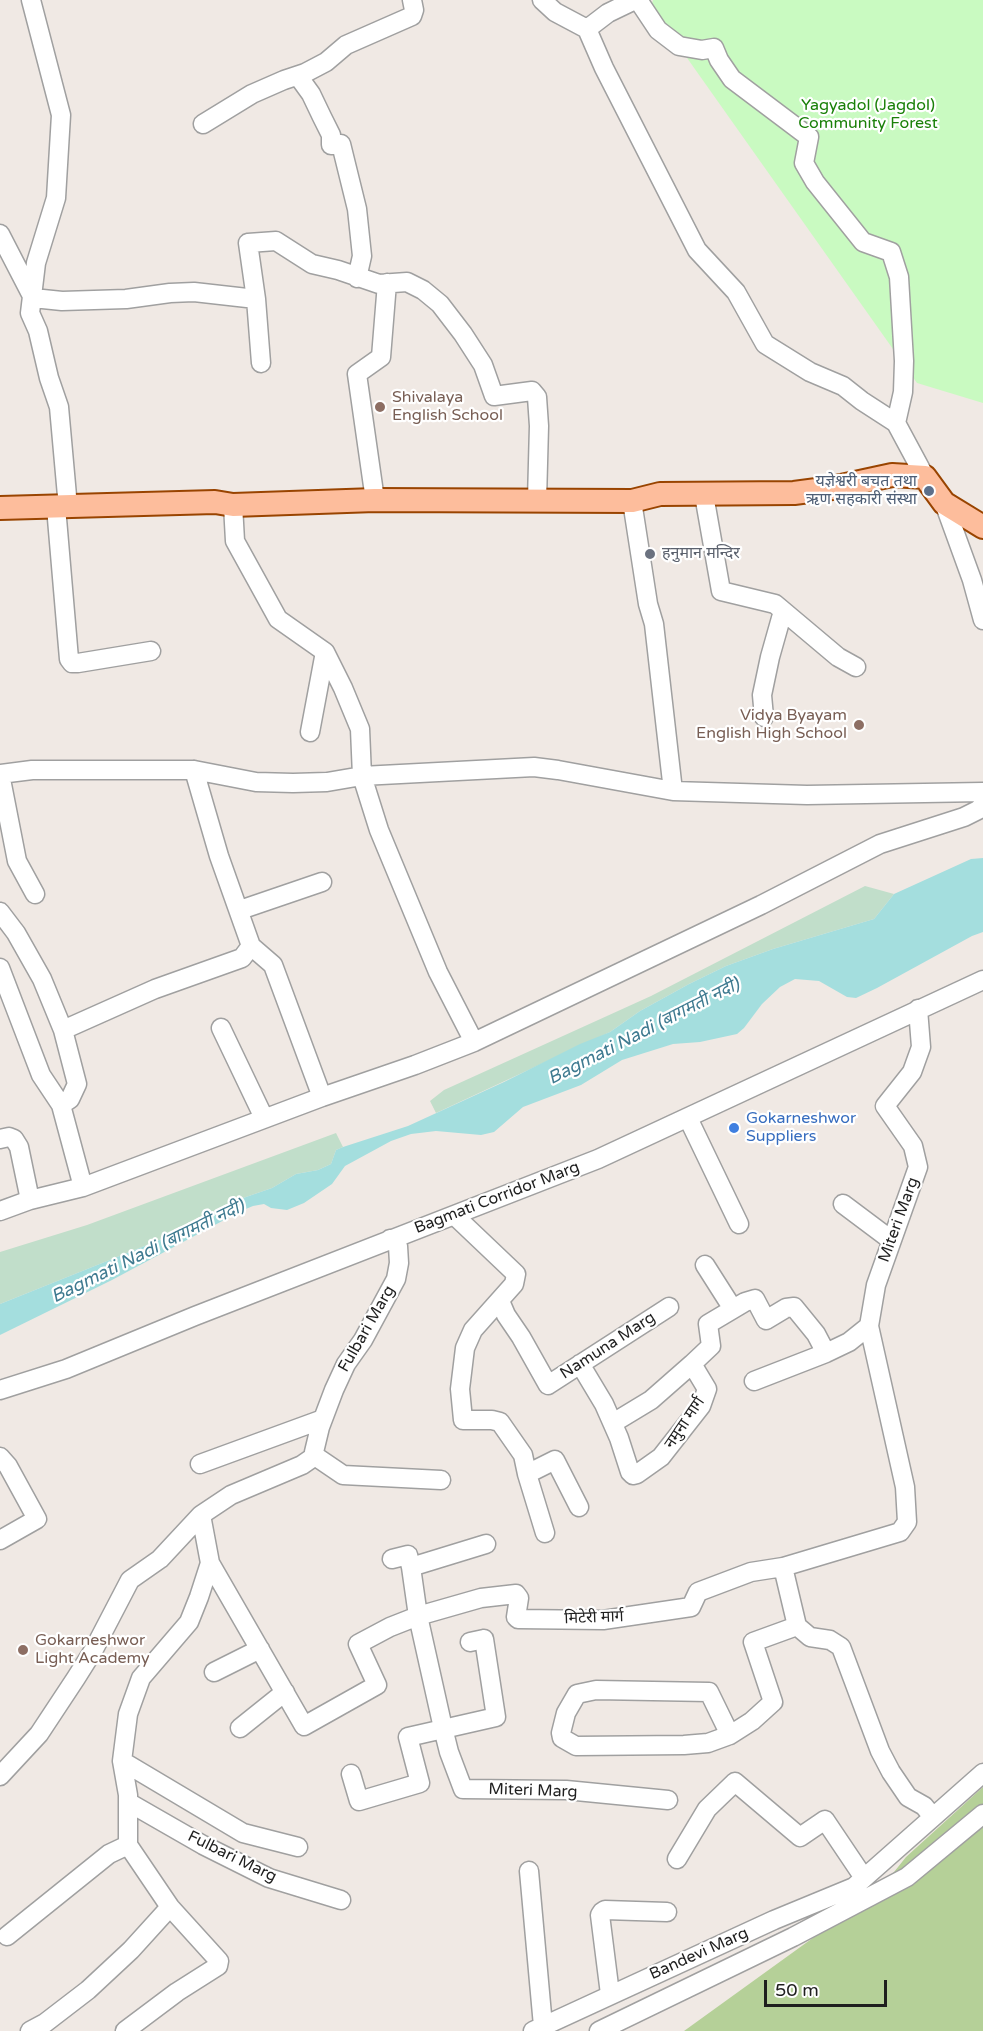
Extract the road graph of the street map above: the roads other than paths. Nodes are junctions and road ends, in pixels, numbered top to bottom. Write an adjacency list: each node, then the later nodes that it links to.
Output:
1 (31, 0): 11 (street)
2 (412, 0): 6 (street)
3 (542, 0): 5 (street)
4 (636, 0): 5 (street); 14 (street)
5 (587, 29): 14 (street)
6 (298, 76): 7 (street); 9 (street)
7 (203, 124)
8 (0, 234): 11 (street)
9 (357, 278): 10 (street); 12 (street)
10 (387, 284): 17 (street); 18 (street)
11 (33, 298): 12 (street); 22 (street)
12 (256, 299): 13 (street)
13 (261, 363)
14 (896, 423): 15 (street)
15 (925, 477): 16 (main road); 20 (main road)
16 (704, 495): 19 (main road); 25 (street)
17 (375, 500): 18 (main road); 21 (main road)
18 (537, 500): 19 (main road)
19 (632, 501): 35 (street)
20 (945, 503): 24 (main road); 26 (street)
21 (233, 505): 22 (main road); 28 (street)
22 (62, 507): 23 (main road); 27 (street)
23 (0, 508)
24 (983, 527)
25 (783, 611): 29 (street); 30 (street)
26 (983, 620)
27 (152, 651)
28 (326, 652): 31 (street); 34 (street)
29 (856, 667)
30 (764, 717)
31 (310, 732)
32 (195, 770): 33 (street); 34 (street); 40 (street)
33 (0, 774): 39 (street)
34 (362, 776): 35 (street); 48 (street)
35 (673, 791): 36 (street)
36 (983, 792)
37 (983, 804): 48 (street)
38 (322, 882): 40 (street)
39 (35, 894)
40 (240, 910): 42 (street)
41 (0, 912): 47 (street)
42 (251, 946): 47 (street); 49 (street)
43 (0, 968): 50 (street)
44 (983, 980): 45 (street, Bagmati Corridor Marg)
45 (918, 1009): 52 (street, Bagmati Corridor Marg); 61 (street, Miteri Marg)
46 (221, 1028): 51 (street)
47 (63, 1030): 50 (street)
48 (474, 1042): 49 (street)
49 (322, 1096): 51 (street)
50 (61, 1105): 54 (street)
51 (264, 1118): 54 (street)
52 (688, 1118): 58 (street, Bagmati Corridor Marg); 59 (street)
53 (0, 1139): 55 (street)
54 (83, 1186): 55 (street)
55 (30, 1200): 57 (street)
56 (843, 1204): 61 (street)
57 (0, 1211)
58 (454, 1216): 60 (street, Bagmati Corridor Marg); 63 (street)
59 (739, 1224)
60 (390, 1239): 71 (street, Bagmati Corridor Marg); 72 (street, Fulbari Marg)
61 (891, 1240): 66 (street, Miteri Marg)
62 (705, 1265): 65 (street)
63 (500, 1301): 68 (street, Namuna Marg); 77 (street)
64 (669, 1307): 68 (street, Namuna Marg)
65 (733, 1309): 67 (street); 69 (street)
66 (869, 1326): 67 (street); 86 (street, मिटेरी मार्ग)
67 (826, 1353): 70 (street)
68 (580, 1364): 73 (street, नमुना मार्ग)
69 (692, 1365): 73 (street); 73 (street, नमुना मार्ग)
70 (754, 1381)
71 (0, 1390)
72 (323, 1419): 75 (street, Fulbari Marg); 76 (street)
73 (613, 1423)
74 (0, 1456): 82 (street)
75 (315, 1456): 78 (street); 80 (street)
76 (200, 1464)
77 (527, 1474): 79 (street); 81 (street)
78 (441, 1480)
79 (579, 1507)
80 (201, 1515): 85 (street); 100 (street)
81 (545, 1533)
82 (0, 1540)
83 (486, 1544): 87 (street)
84 (392, 1559): 87 (street)
85 (210, 1563): 91 (street); 97 (street)
86 (783, 1567): 88 (street, मिटेरी मार्ग); 89 (street)
87 (411, 1568): 88 (street, Miteri Marg)
88 (418, 1616): 93 (street); 95 (street, Miteri Marg)
89 (797, 1626): 96 (street); 104 (street)
90 (470, 1642): 95 (street)
91 (260, 1649): 92 (street); 93 (street)
92 (214, 1672)
93 (285, 1692): 94 (street)
94 (240, 1728)
95 (443, 1728): 99 (street); 101 (street, Miteri Marg)
96 (730, 1735): 96 (street)
97 (122, 1761): 102 (street); 106 (street, Fulbari Marg)
98 (983, 1773): 104 (street, Bandevi Marg)
99 (351, 1774)
100 (0, 1776)
101 (668, 1800)
102 (128, 1802): 105 (street); 110 (street, Fulbari Marg)
103 (983, 1814): 118 (street)
104 (933, 1817): 109 (street, Bandevi Marg)
105 (128, 1845): 111 (street); 113 (street)
106 (298, 1847)
107 (678, 1859): 109 (street)
108 (529, 1871): 115 (street)
109 (864, 1878): 114 (street, Bandevi Marg)
110 (341, 1900)
111 (170, 1906): 116 (street); 117 (street)
112 (667, 1912): 114 (street)
113 (7, 1936)
114 (610, 1994): 115 (street, Bandevi Marg)
115 (538, 2029)
116 (30, 2031)
117 (125, 2031)
118 (599, 2031)

